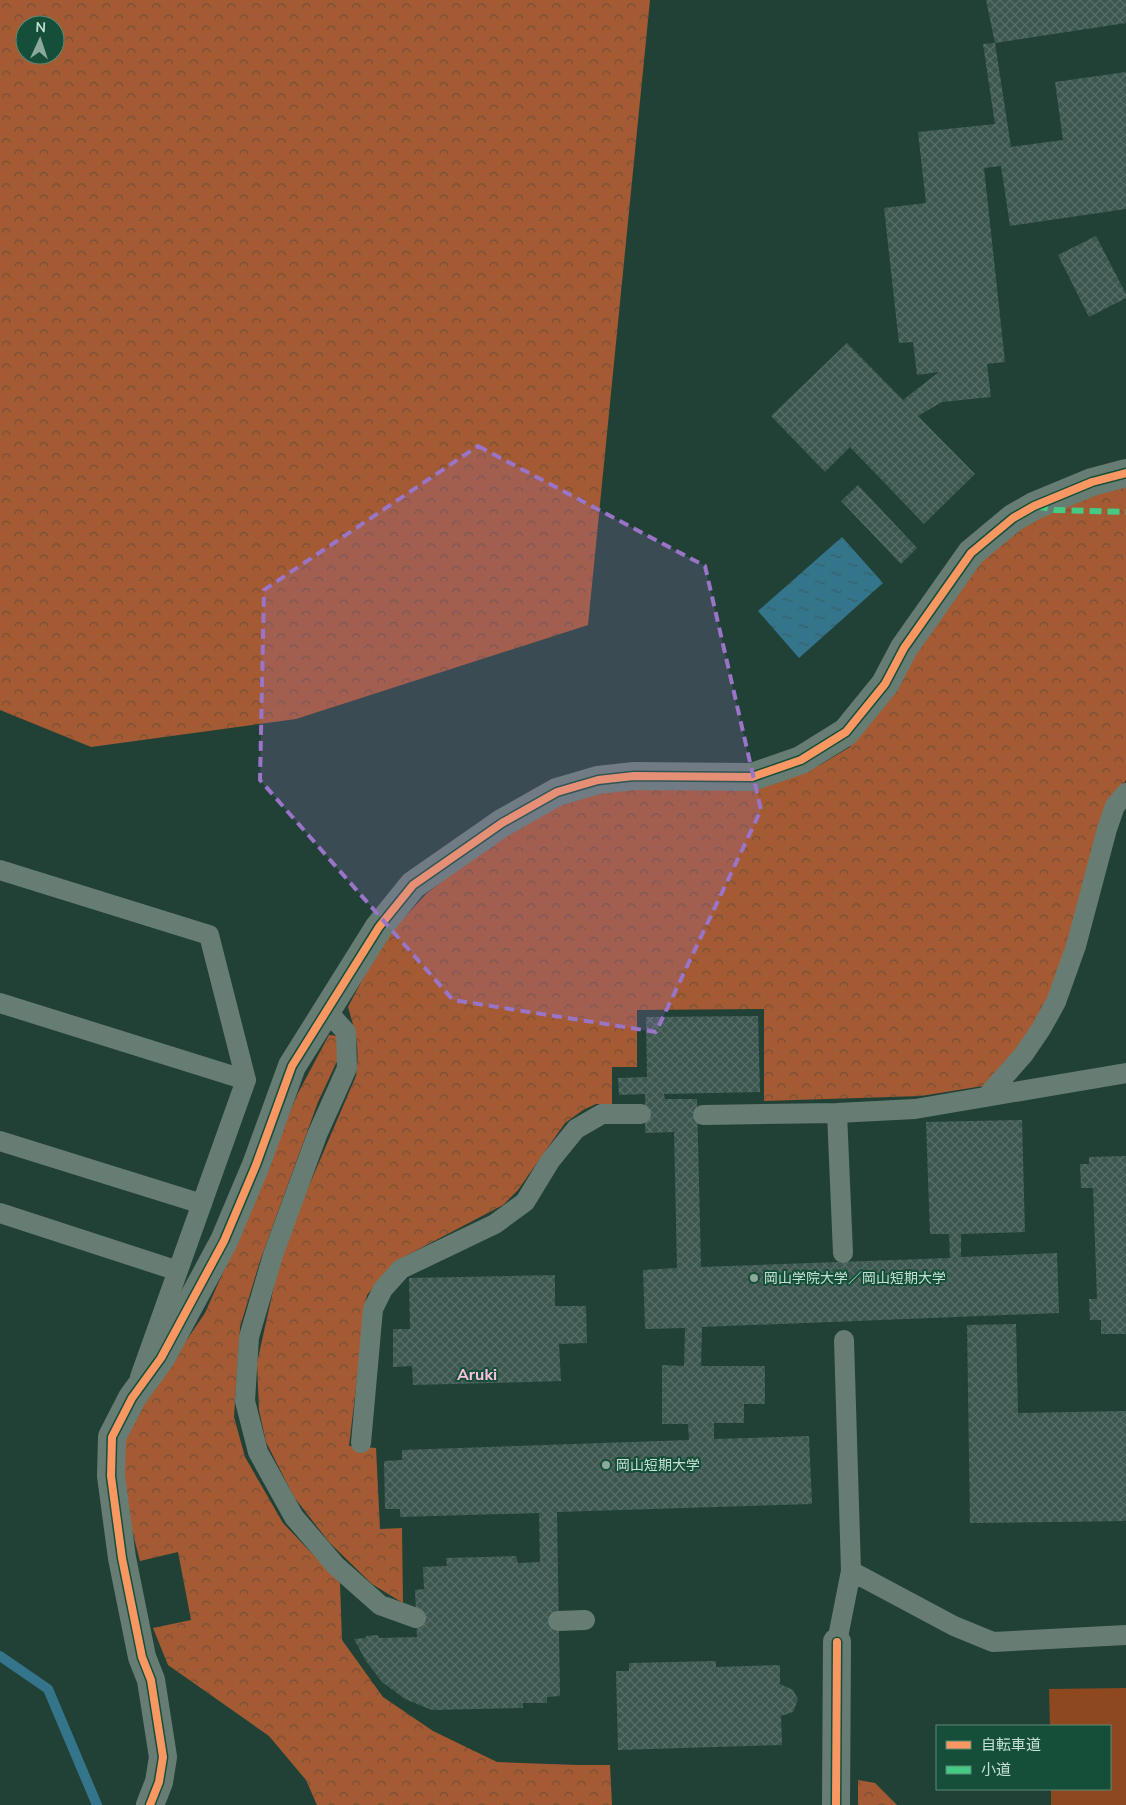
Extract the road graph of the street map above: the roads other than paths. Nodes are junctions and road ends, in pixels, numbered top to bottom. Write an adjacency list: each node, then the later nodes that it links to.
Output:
1 (1126, 473): 5 (street)
2 (1126, 793): 8 (lane)
3 (0, 870): 7 (lane)
4 (0, 1004): 7 (lane)
5 (326, 1010): 18 (street); 21 (lane)
6 (1126, 1073): 8 (lane)
7 (246, 1080): 13 (lane)
8 (986, 1097): 9 (lane)
9 (837, 1113): 11 (lane); 15 (lane)
10 (640, 1114): 19 (lane)
11 (703, 1115)
12 (0, 1141): 13 (lane)
13 (202, 1204): 18 (lane)
14 (0, 1212): 16 (lane)
15 (843, 1253)
16 (169, 1268)
17 (844, 1340): 20 (lane)
18 (132, 1398): 26 (street)
19 (361, 1443)
20 (851, 1571): 24 (lane); 25 (lane)
21 (416, 1618)
22 (585, 1620): 23 (lane)
23 (558, 1621)
24 (1126, 1635)
25 (837, 1642): 27 (street)
26 (150, 1805)
27 (836, 1805)

